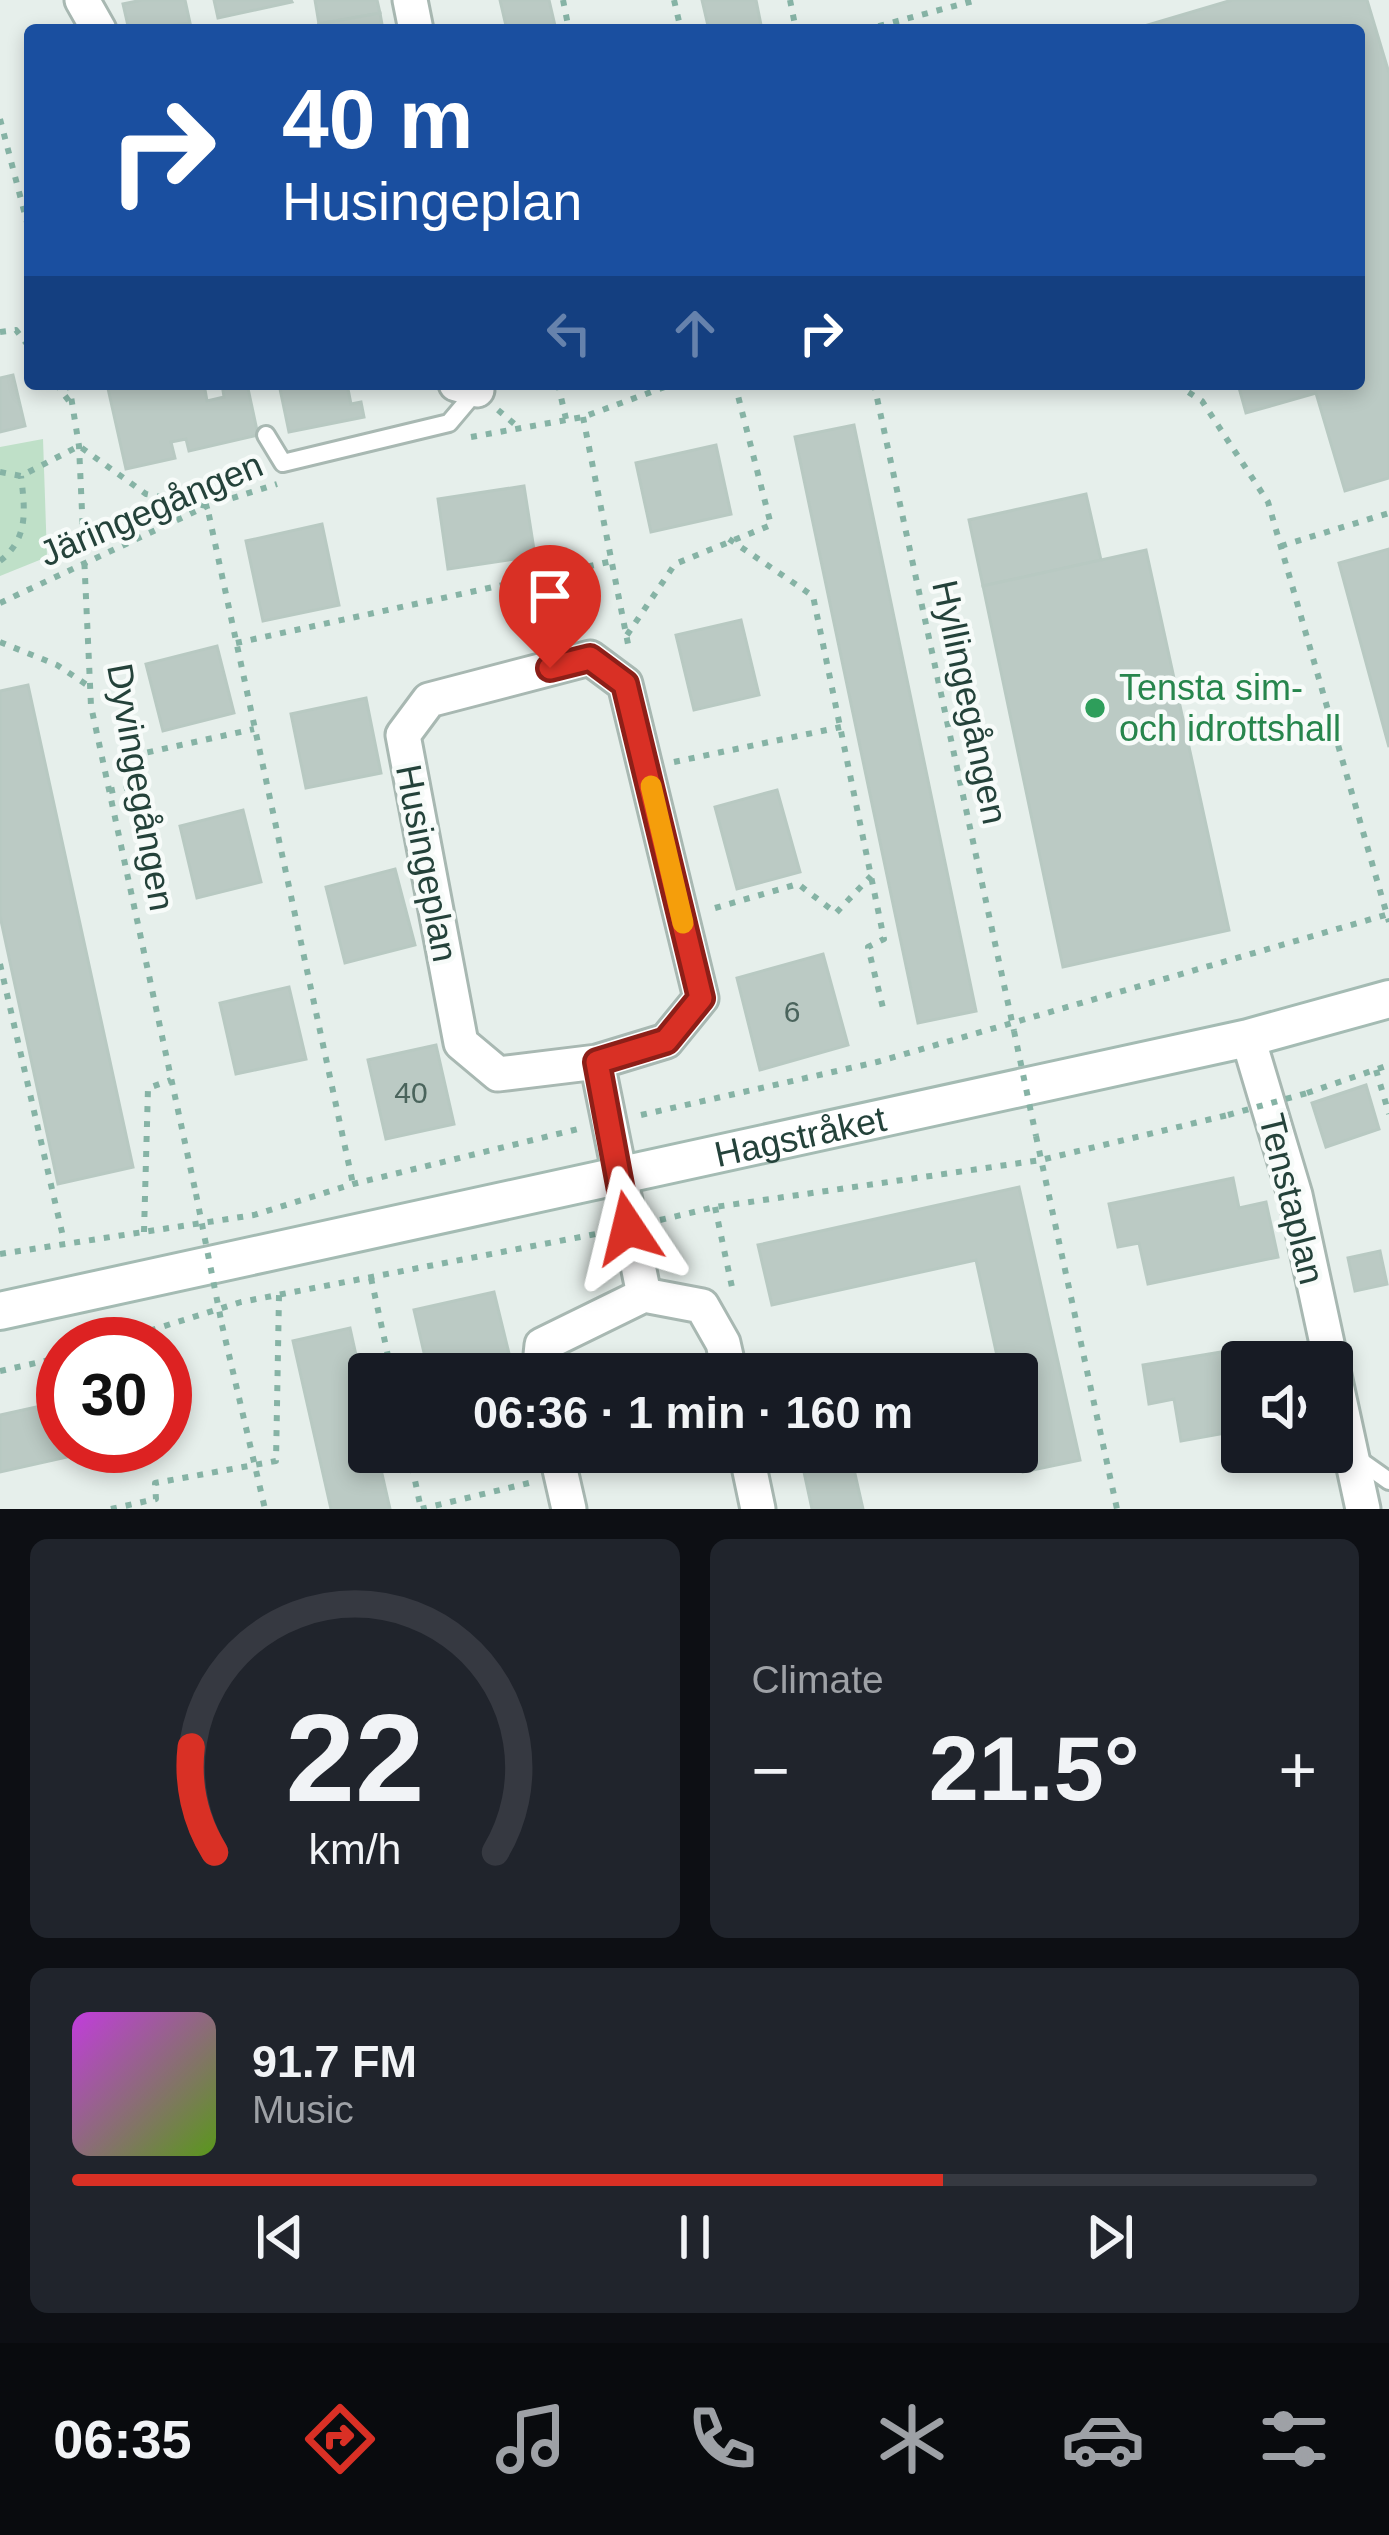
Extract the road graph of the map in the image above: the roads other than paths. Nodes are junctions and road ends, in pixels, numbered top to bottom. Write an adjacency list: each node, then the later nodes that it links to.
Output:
1 (467, 390): 2 (lane)
2 (266, 435)
3 (1389, 998): 4 (street, Hagstråket)
4 (1248, 1037): 6 (street, Hagstråket); 9 (street, Tenstaplan)
5 (597, 1062): 5 (street, Husingeplan); 6 (street)
6 (618, 1173): 7 (street); 8 (street, Hagstråket)
7 (644, 1295): 10 (street); 11 (street)
8 (0, 1311)
9 (1327, 1341)
10 (541, 1353)
11 (725, 1353)
12 (1353, 1455): 16 (lane)
13 (1353, 1463): 19 (street, Tenstaplan)
14 (561, 1473): 17 (street)
15 (750, 1473): 18 (street)
16 (1389, 1480)
17 (569, 1509)
18 (758, 1509)
19 (1363, 1509)

